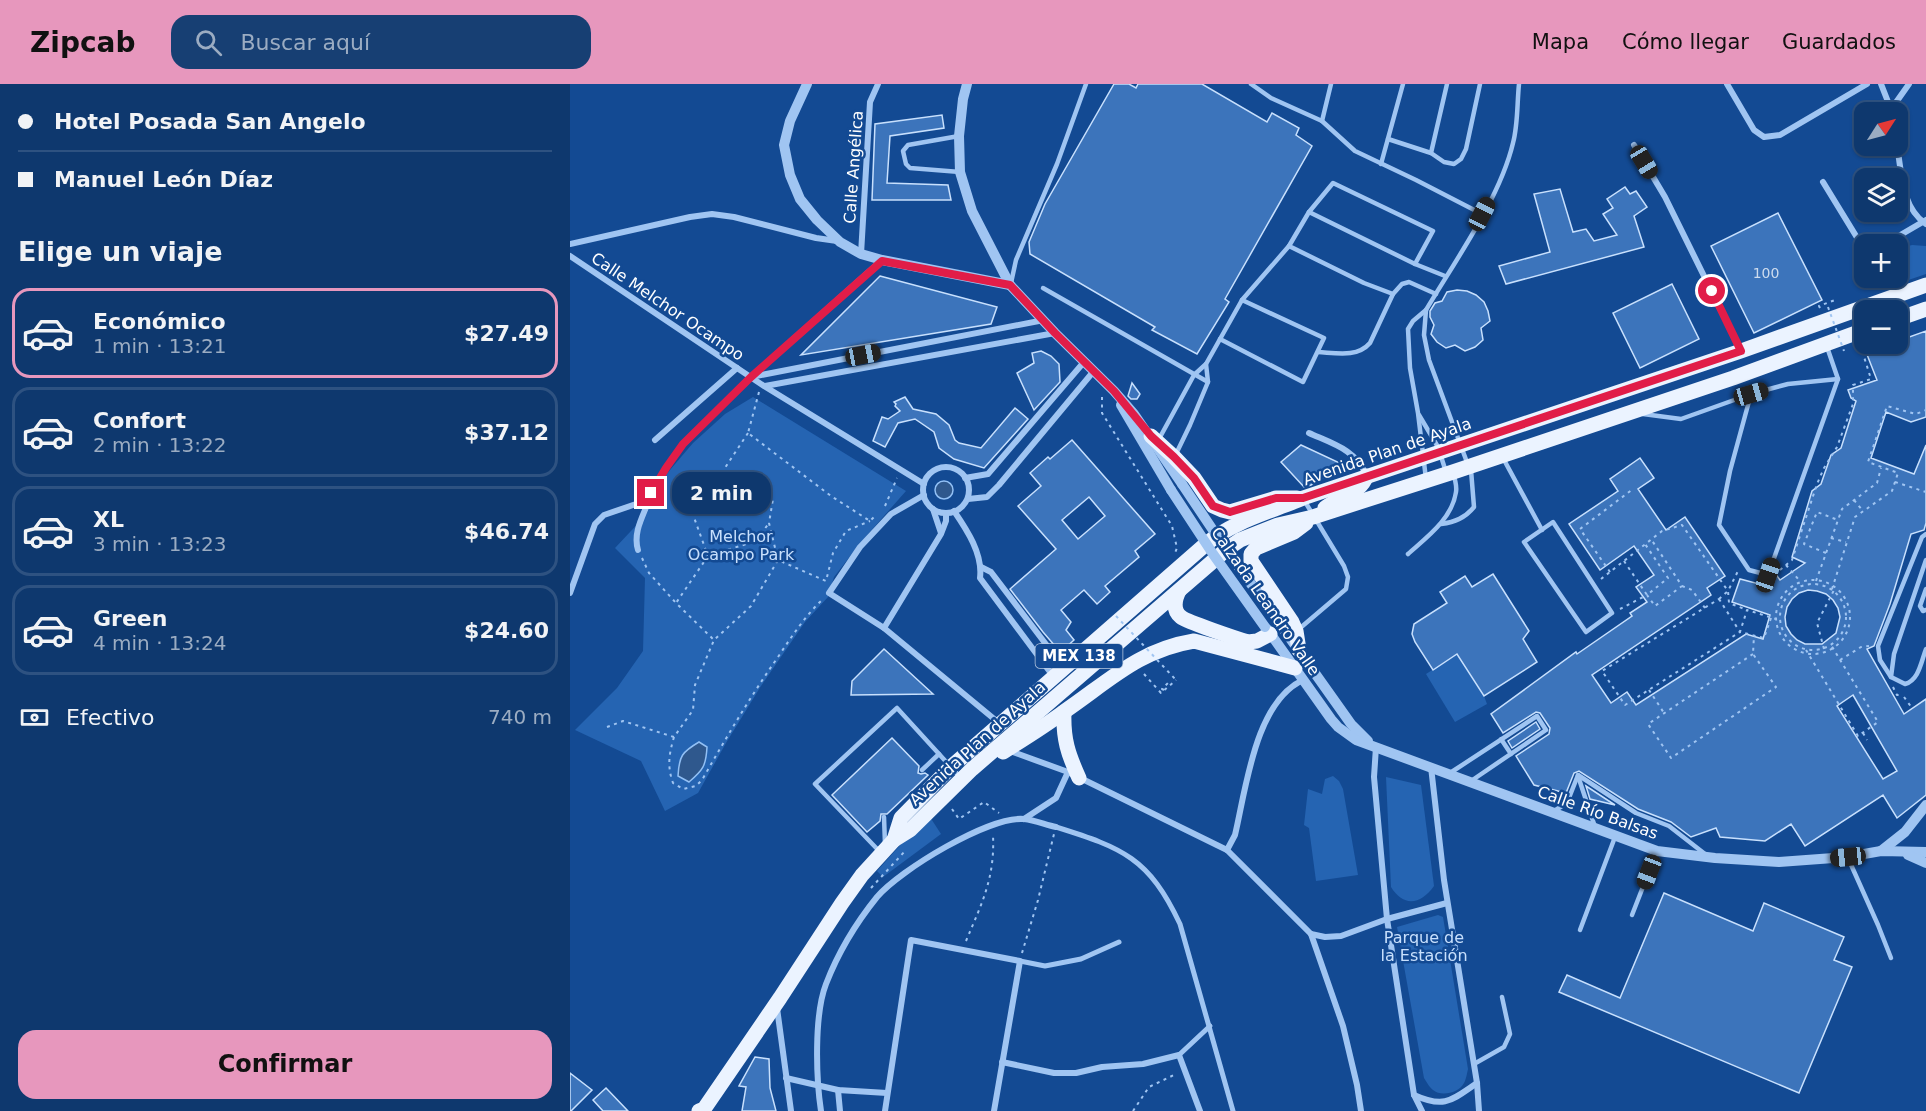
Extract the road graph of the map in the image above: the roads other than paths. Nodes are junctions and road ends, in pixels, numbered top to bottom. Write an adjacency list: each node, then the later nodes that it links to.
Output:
1 (807, 84): 31 (street)
2 (878, 84): 34 (street, Calle Angélica)
3 (967, 84): 18 (street, Calzada Leandro Valle)
4 (1086, 84): 39 (lane)
5 (1251, 84): 17 (lane)
6 (1331, 84): 17 (lane)
7 (1403, 84): 19 (lane)
8 (1447, 84): 21 (lane)
9 (1480, 84): 21 (lane)
10 (1519, 84): 27 (lane)
11 (1726, 84): 12 (street)
12 (1867, 84)
13 (1881, 84): 15 (street)
14 (1909, 84): 16 (street)
15 (1889, 102)
16 (1897, 102)
17 (1322, 121): 23 (lane)
18 (959, 136): 24 (street, Calzada Leandro Valle); 24 (lane)
19 (1388, 139): 21 (lane); 23 (lane)
20 (1634, 145): 53 (street)
21 (1431, 153)
22 (1899, 156): 28 (street)
23 (1382, 164): 27 (lane)
24 (960, 172): 39 (street, Calzada Leandro Valle)
25 (1824, 182): 29 (street)
26 (1309, 212): 33 (lane); 37 (lane); 37 (lane)
27 (1482, 214): 38 (lane)
28 (1925, 222): 30 (street)
29 (1855, 234)
30 (1903, 234)
31 (840, 242): 32 (street); 34 (street)
32 (570, 244)
33 (1289, 246): 42 (lane); 44 (lane)
34 (861, 254): 36 (street)
35 (570, 256): 57 (street, Calle Melchor Ocampo)
36 (882, 261): 39 (street); 60 (street, Calle Melchor Ocampo)
37 (1415, 264): 38 (lane)
38 (1445, 276): 43 (lane)
39 (1010, 285): 48 (street, Calzada Leandro Valle)
40 (1926, 285): 53 (main road, Avenida Plan de Ayala / MEX 138)
41 (1043, 288): 59 (lane)
42 (1393, 294): 43 (lane); 54 (lane)
43 (1436, 294): 46 (lane)
44 (1242, 300): 51 (lane); 54 (lane)
45 (1926, 309): 47 (main road)
46 (1426, 310): 67 (lane); 71 (lane)
47 (1908, 315)
48 (1044, 320): 49 (street, Calzada Leandro Valle); 60 (street, Calle Melchor Ocampo)
49 (1055, 333): 55 (street, Calzada Leandro Valle); 63 (street)
50 (1854, 334): 52 (main road, Avenida Plan de Ayala / MEX 138)
51 (1220, 339): 54 (lane); 56 (lane)
52 (1826, 344): 61 (lane); 66 (main road, Avenida Plan de Ayala / MEX 138)
53 (1741, 351): 71 (main road, Avenida Plan de Ayala / MEX 138)
54 (1318, 352)
55 (1084, 362): 58 (street, Calzada Leandro Valle); 79 (street)
56 (1206, 364): 59 (lane); 62 (lane)
57 (737, 368): 60 (street, Calle Melchor Ocampo); 70 (street)
58 (1093, 372): 64 (street, Calzada Leandro Valle); 85 (street)
59 (1194, 375): 62 (lane); 69 (lane)
60 (751, 377): 63 (street, Calle Melchor Ocampo); 82 (street)
61 (1838, 379): 65 (lane); 65 (lane)
62 (1208, 382): 74 (lane)
63 (763, 385): 81 (street, Calle Melchor Ocampo)
64 (1114, 391): 69 (street, Calzada Leandro Valle); 103 (street, Calzada Leandro Valle, bridge)
65 (1751, 394): 66 (lane)
66 (1632, 412): 73 (main road, Avenida Plan de Ayala / MEX 138)
67 (1418, 413): 72 (lane); 75 (lane)
68 (1309, 433): 78 (street)
69 (1155, 439): 74 (main road); 107 (street, Calzada Leandro Valle, bridge)
70 (656, 440)
71 (1460, 445): 72 (main road, Avenida Plan de Ayala / MEX 138); 76 (lane)
72 (1440, 451): 75 (main road, Avenida Plan de Ayala / MEX 138); 77 (lane)
73 (1502, 456): 76 (main road, Avenida Plan de Ayala / MEX 138); 91 (lane)
74 (1174, 457): 84 (main road)
75 (1422, 458): 78 (main road, Avenida Plan de Ayala / MEX 138); 80 (lane)
76 (1470, 467): 77 (main road, Avenida Plan de Ayala / MEX 138); 90 (lane)
77 (1450, 474): 80 (main road, Avenida Plan de Ayala / MEX 138); 90 (lane)
78 (1366, 476): 84 (main road, Avenida Plan de Ayala / MEX 138); 89 (main road)
79 (965, 478): 81 (street); 85 (street)
80 (1426, 480): 89 (main road, Avenida Plan de Ayala / MEX 138)
81 (924, 484): 83 (street)
82 (651, 493): 94 (street); 100 (street)
83 (924, 495): 86 (street); 102 (street)
84 (1303, 498): 89 (lane); 108 (main road, Avenida Plan de Ayala / MEX 138)
85 (968, 499): 87 (street)
86 (933, 509): 88 (street); 92 (street)
87 (954, 511): 88 (street); 97 (street)
88 (946, 513): 92 (street)
89 (1313, 517): 99 (main road, Avenida Plan de Ayala / MEX 138); 104 (lane); 104 (main road)
90 (1442, 524): 95 (lane)
91 (1542, 530): 91 (lane)
92 (941, 534): 102 (street)
93 (1926, 534): 112 (lane)
94 (638, 550)
95 (1408, 554)
96 (1926, 560): 112 (lane)
97 (981, 567): 108 (street); 108 (street)
98 (1926, 589): 101 (lane)
99 (1179, 591): 103 (main road); 105 (main road, Avenida Plan de Ayala / MEX 138)
100 (570, 593)
101 (1926, 610)
102 (884, 628): 114 (street)
103 (1267, 630): 110 (street, Calzada Leandro Valle)
104 (1296, 631): 107 (main road)
105 (1129, 633): 109 (main road); 111 (main road, Avenida Plan de Ayala / MEX 138)
106 (1926, 649): 112 (lane)
107 (1299, 650): 116 (street, Calzada Leandro Valle)
108 (1059, 673): 114 (main road, Avenida Plan de Ayala / MEX 138)
109 (1117, 673): 110 (main road); 111 (main road); 113 (main road)
110 (1299, 674): 116 (street, Calzada Leandro Valle); 135 (street)
111 (1077, 677): 122 (main road, Avenida Plan de Ayala / MEX 138)
112 (1891, 677)
113 (1064, 712): 117 (main road); 124 (main road)
114 (999, 723): 122 (main road, Avenida Plan de Ayala / MEX 138)
115 (1501, 739): 119 (lane); 119 (lane); 123 (lane)
116 (1376, 747): 120 (street, Calle Río Balsas); 144 (street)
117 (1006, 750): 122 (main road); 124 (street)
118 (939, 754): 121 (lane); 122 (lane); 134 (lane)
119 (1511, 754): 126 (lane)
120 (1431, 766): 123 (street, Calle Río Balsas); 142 (street)
121 (922, 770)
122 (961, 772): 134 (main road, Avenida Plan de Ayala / MEX 138)
123 (1450, 773): 126 (street, Calle Río Balsas)
124 (1073, 775): 130 (street); 135 (street)
125 (1578, 775): 128 (lane); 132 (lane); 140 (lane)
126 (1471, 781): 128 (street, Calle Río Balsas)
127 (1926, 806): 136 (street)
128 (1553, 812): 132 (street, Calle Río Balsas)
129 (884, 817): 134 (lane)
130 (1024, 819): 131 (street); 158 (street)
131 (1056, 827): 152 (street)
132 (1595, 827): 133 (street, Calle Río Balsas)
133 (1615, 835): 137 (street, Calle Río Balsas); 145 (lane)
134 (887, 848): 151 (main road, Avenida Plan de Ayala / MEX 138)
135 (1227, 850): 146 (street)
136 (1881, 850): 138 (street, Calle Río Balsas); 139 (street, Calle Río Balsas); 141 (street)
137 (1657, 851): 140 (street, Calle Río Balsas); 143 (lane)
138 (1926, 852)
139 (1848, 857): 140 (street, Calle Río Balsas); 148 (lane)
140 (1710, 858)
141 (1926, 863)
142 (1447, 903): 144 (street); 155 (street)
143 (1632, 915)
144 (1387, 919): 146 (street); 161 (street)
145 (1580, 930)
146 (1311, 934): 170 (street)
147 (1119, 942): 149 (street)
148 (1891, 958)
149 (1020, 962): 154 (street); 160 (street)
150 (1502, 997): 155 (lane)
151 (776, 1004): 156 (street); 162 (main road, Avenida Plan de Ayala / MEX 138)
152 (1210, 1026): 153 (street); 169 (street)
153 (1179, 1055): 154 (street); 168 (street)
154 (1002, 1062): 167 (street)
155 (1474, 1064): 157 (street)
156 (786, 1078): 158 (street); 163 (street)
157 (1477, 1083): 161 (street); 172 (street)
158 (817, 1084): 159 (street); 164 (street)
159 (838, 1090): 160 (street); 165 (street)
160 (887, 1093): 166 (street)
161 (1414, 1095): 171 (street)
162 (702, 1110)
163 (791, 1111)
164 (821, 1111)
165 (840, 1111)
166 (885, 1111)
167 (994, 1111)
168 (1200, 1111)
169 (1233, 1111)
170 (1361, 1111)
171 (1422, 1111)
172 (1479, 1111)

